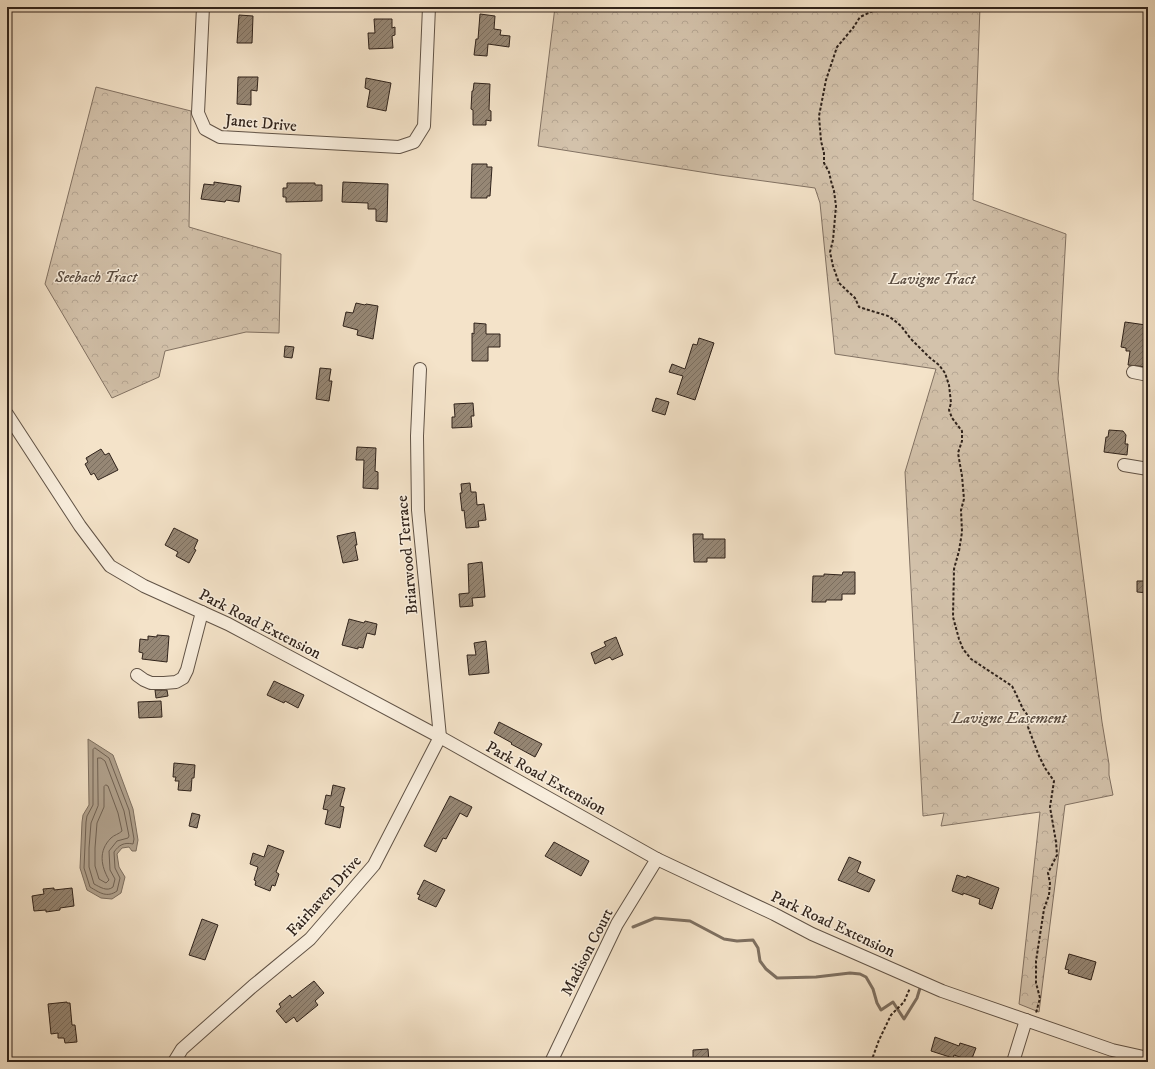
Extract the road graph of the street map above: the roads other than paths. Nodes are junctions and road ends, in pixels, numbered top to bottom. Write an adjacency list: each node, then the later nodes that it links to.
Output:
1 (203, 7): 2 (street, Janet Drive)
2 (429, 7)
3 (420, 369): 11 (street, Briarwood Terrace)
4 (1133, 372): 5 (street)
5 (1148, 374)
6 (7, 414): 9 (street, Park Road Extension)
7 (1124, 465): 8 (street)
8 (1148, 469)
9 (202, 612): 10 (street); 11 (street, Park Road Extension)
10 (137, 675)
11 (440, 737): 12 (street, Park Road Extension); 15 (street, Fairhaven Drive)
12 (657, 859): 13 (street, Park Road Extension); 16 (street, Madison Court)
13 (1029, 1020): 14 (street, Park Road Extension); 17 (street)
14 (1148, 1058)
15 (174, 1062)
16 (551, 1062)
17 (1013, 1062)

